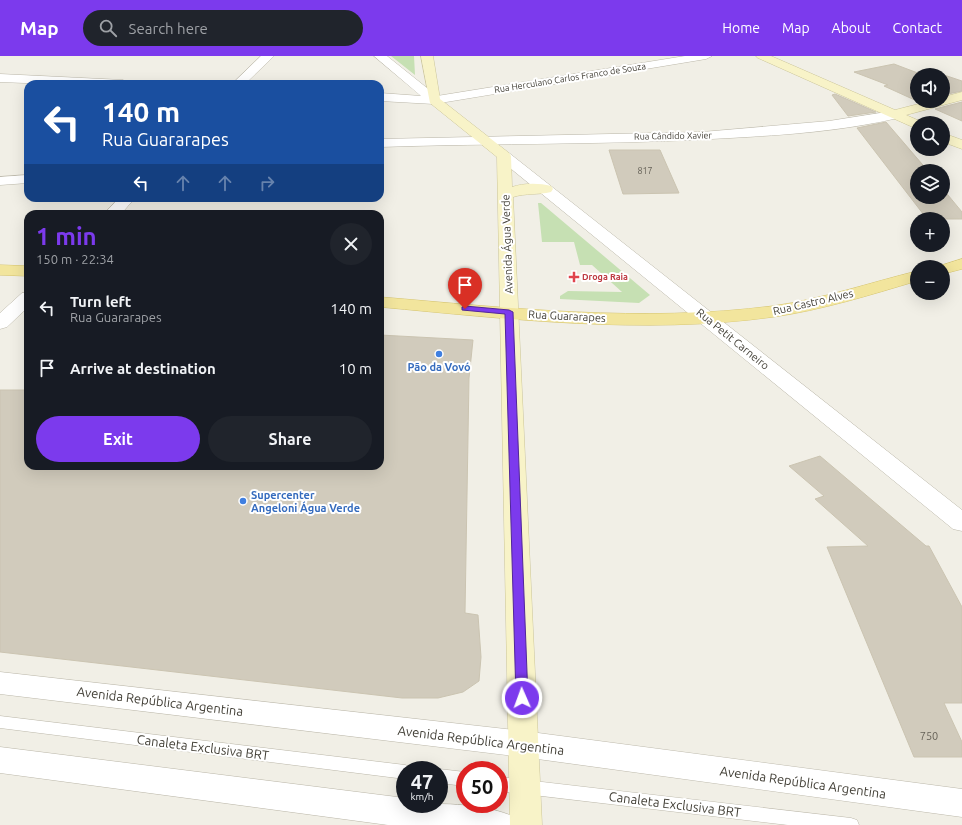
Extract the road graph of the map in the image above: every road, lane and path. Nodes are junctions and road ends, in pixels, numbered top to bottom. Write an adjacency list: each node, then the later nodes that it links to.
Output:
1 (268, 56): 8 (street)
2 (380, 56): 11 (street)
3 (427, 56): 11 (main road)
4 (706, 56): 11 (street, Rua Herculano Carlos Franco de Souza)
5 (762, 56): 12 (main road)
6 (0, 78): 7 (street)
7 (41, 80)
8 (242, 80)
9 (962, 96): 12 (main road, Rua Cândido Xavier)
10 (384, 97): 11 (street, Rua Herculano Carlos Franco de Souza)
11 (434, 100): 15 (main road)
12 (894, 115): 13 (main road); 15 (street, Rua Cândido Xavier)
13 (910, 122)
14 (950, 140): 17 (main road)
15 (486, 141): 16 (street, Rua Cândido Xavier); 18 (main road)
16 (384, 143)
17 (962, 146)
18 (504, 156): 21 (street, Rua Petit Carneiro); 22 (main road, Avenida Água Verde)
19 (24, 178): 20 (street)
20 (0, 181)
21 (546, 189): 22 (main road); 33 (street, Rua Petit Carneiro)
22 (505, 195): 32 (main road, Avenida Água Verde)
23 (123, 202): 24 (street)
24 (116, 210)
25 (962, 264): 26 (main road)
26 (950, 267)
27 (0, 270): 28 (main road)
28 (24, 272)
29 (910, 278): 33 (main road, Rua Castro Alves)
30 (24, 301): 34 (street)
31 (384, 302): 32 (main road, Rua Guararapes)
32 (509, 312): 33 (main road, Rua Guararapes); 38 (main road, Avenida Água Verde)
33 (706, 318): 35 (street, Rua Petit Carneiro)
34 (0, 323)
35 (962, 523)
36 (0, 682): 38 (street, Avenida República Argentina)
37 (0, 722): 40 (lane, Canaleta Exclusiva BRT)
38 (523, 744): 41 (main road, Avenida Água Verde); 42 (street, Avenida República Argentina)
39 (0, 760): 43 (street)
40 (396, 771)
41 (512, 785): 44 (main road, Avenida Água Verde); 45 (lane, Canaleta Exclusiva BRT)
42 (962, 803)
43 (498, 825)
44 (526, 825)
45 (851, 825)

